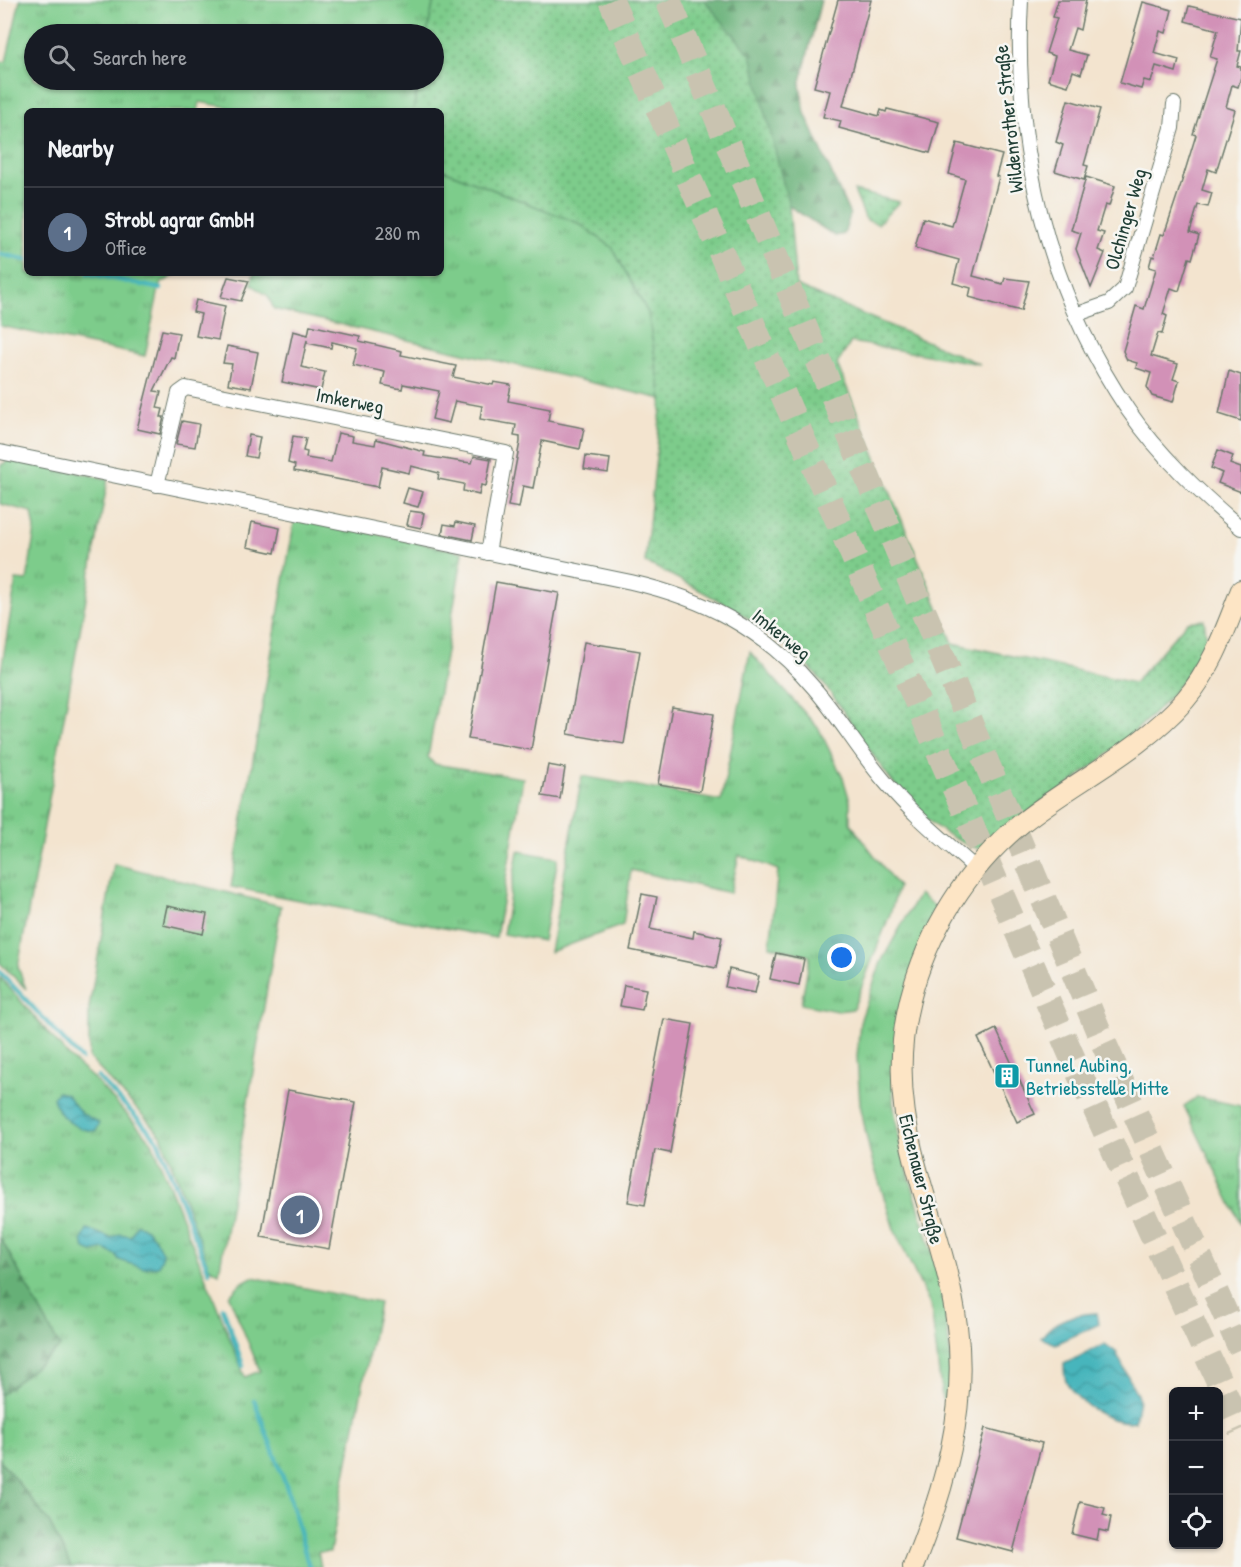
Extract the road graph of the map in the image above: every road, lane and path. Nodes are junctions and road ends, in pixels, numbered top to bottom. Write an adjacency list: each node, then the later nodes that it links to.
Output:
1 (1021, 0): 3 (street, Wildenrother Straße)
2 (1174, 104): 3 (street, Olchinger Weg)
3 (1075, 315): 6 (street, Wildenrother Straße)
4 (0, 452): 5 (street, Imkerweg)
5 (157, 485): 7 (street, Imkerweg); 7 (street, Imkerweg)
6 (1241, 528)
7 (488, 553): 9 (street, Imkerweg)
8 (1241, 590): 9 (street, Eichenauer Straße)
9 (976, 869): 10 (street, Eichenauer Straße)
10 (913, 1567)

